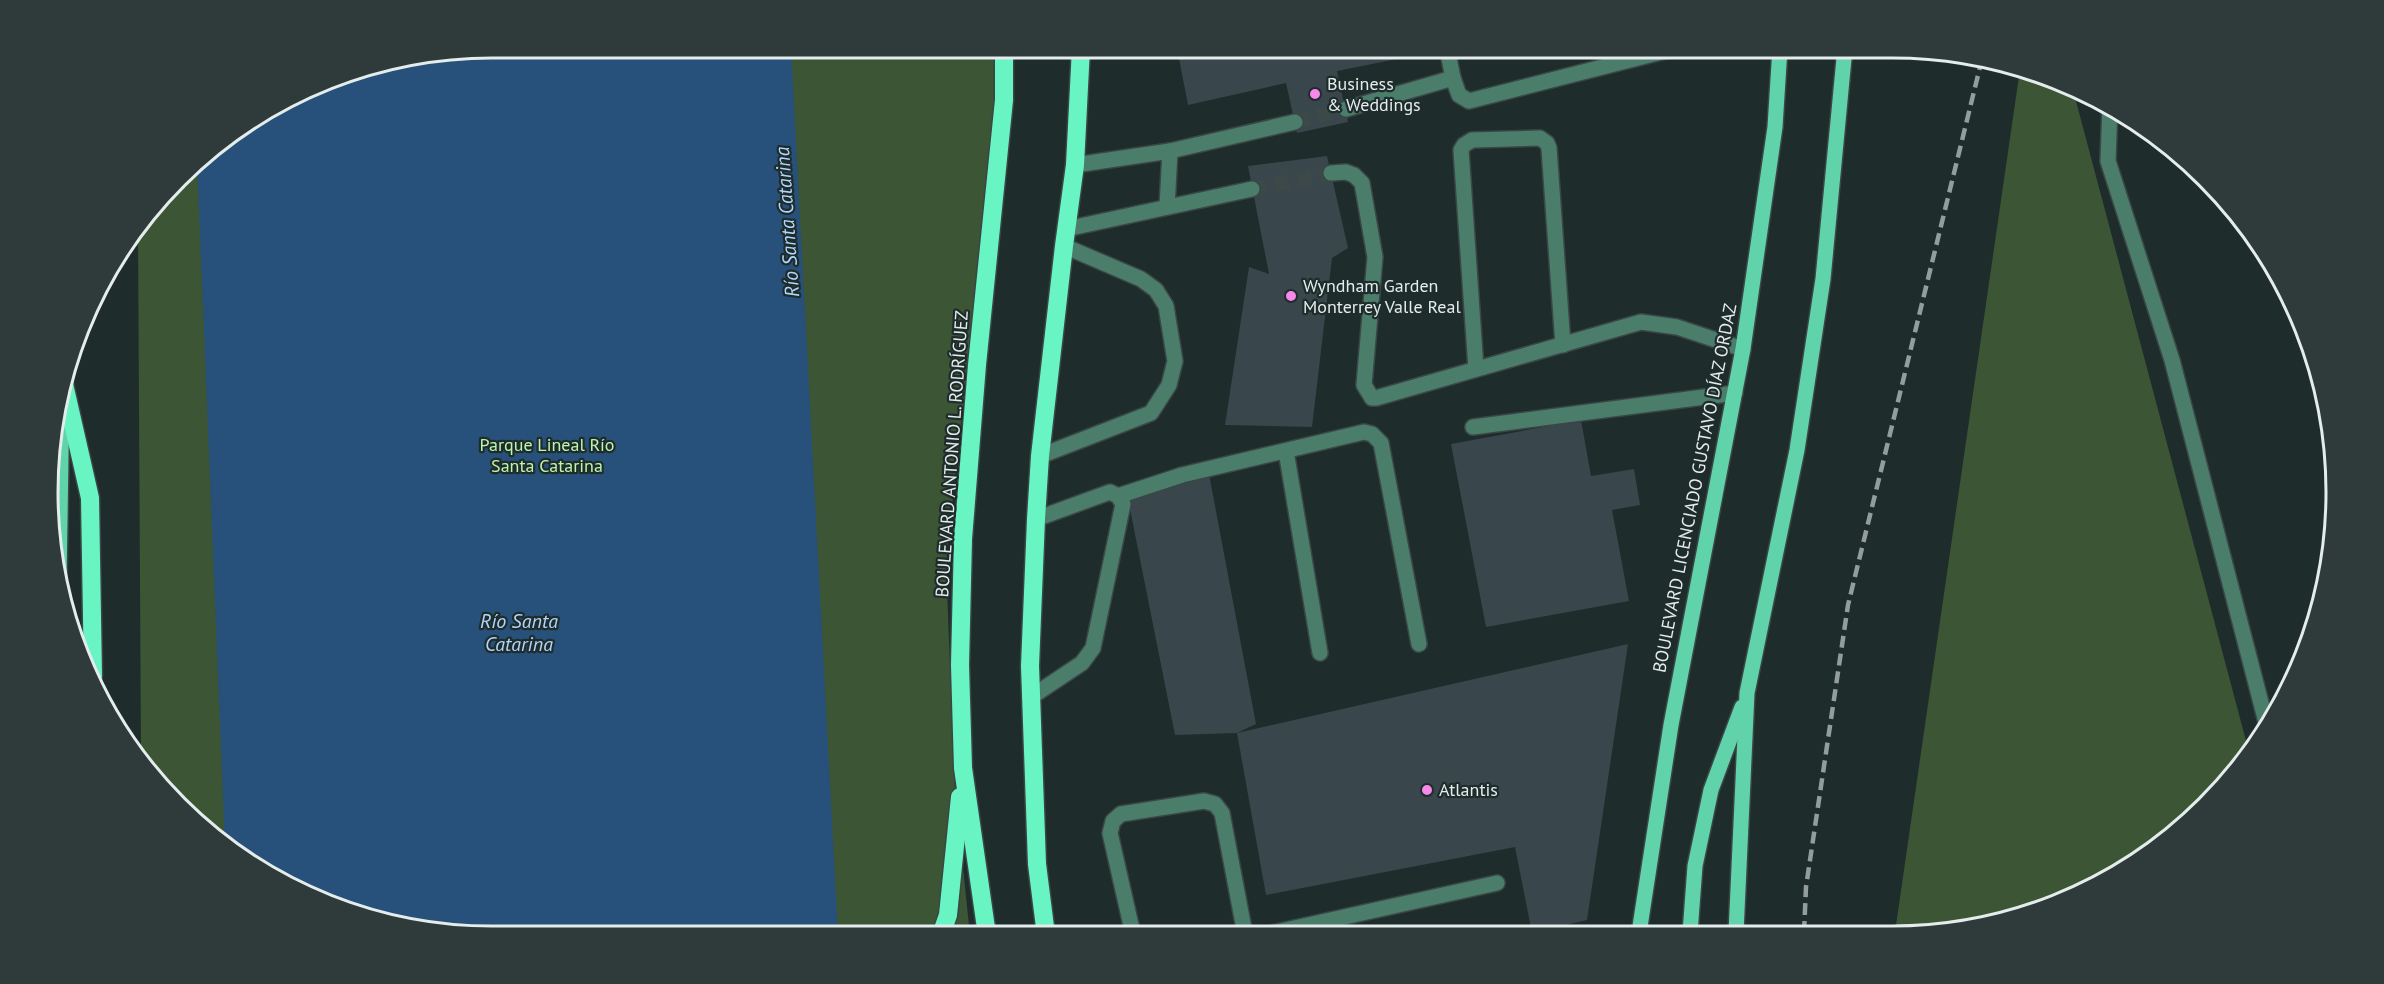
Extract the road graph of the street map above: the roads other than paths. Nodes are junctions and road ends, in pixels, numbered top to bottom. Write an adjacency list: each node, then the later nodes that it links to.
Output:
1 (1004, 58): 35 (highway, BOULEVARD ANTONIO L. RODRÍGUEZ)
2 (1081, 58): 12 (highway)
3 (1449, 58): 7 (lane)
4 (1638, 58): 7 (lane)
5 (1779, 58): 18 (main road, BOULEVARD LICENCIADO GUSTAVO DÍAZ ORDAZ)
6 (1844, 58): 32 (main road)
7 (1453, 78): 8 (lane)
8 (1346, 109)
9 (2110, 117): 34 (lane)
10 (1295, 122): 11 (lane)
11 (1170, 151): 12 (lane); 15 (lane)
12 (1075, 165): 16 (highway)
13 (1331, 173): 19 (lane)
14 (1252, 189): 15 (lane)
15 (1167, 207): 16 (lane)
16 (1065, 237): 25 (highway); 25 (lane)
17 (1563, 345): 18 (lane); 19 (lane); 19 (lane)
18 (1743, 349): 20 (main road, BOULEVARD LICENCIADO GUSTAVO DÍAZ ORDAZ)
19 (1476, 369)
20 (1735, 393): 22 (lane); 43 (main road, BOULEVARD LICENCIADO GUSTAVO DÍAZ ORDAZ)
21 (68, 402): 31 (highway)
22 (1473, 428)
23 (61, 443): 28 (main road)
24 (1286, 451): 26 (lane); 29 (lane); 30 (lane)
25 (1040, 456): 27 (highway)
26 (1118, 496): 27 (lane); 33 (lane)
27 (1035, 519): 33 (highway)
28 (60, 528)
29 (1419, 644)
30 (1320, 653)
31 (93, 662)
32 (1747, 693): 44 (main road); 45 (main road)
33 (1031, 697): 39 (highway)
34 (2264, 714)
35 (963, 768): 37 (highway); 38 (highway, BOULEVARD ANTONIO L. RODRÍGUEZ)
36 (1497, 884): 42 (lane)
37 (944, 926)
38 (986, 926)
39 (1045, 926)
40 (1131, 926): 41 (lane)
41 (1243, 926)
42 (1305, 926)
43 (1640, 926)
44 (1691, 926)
45 (1736, 926)

